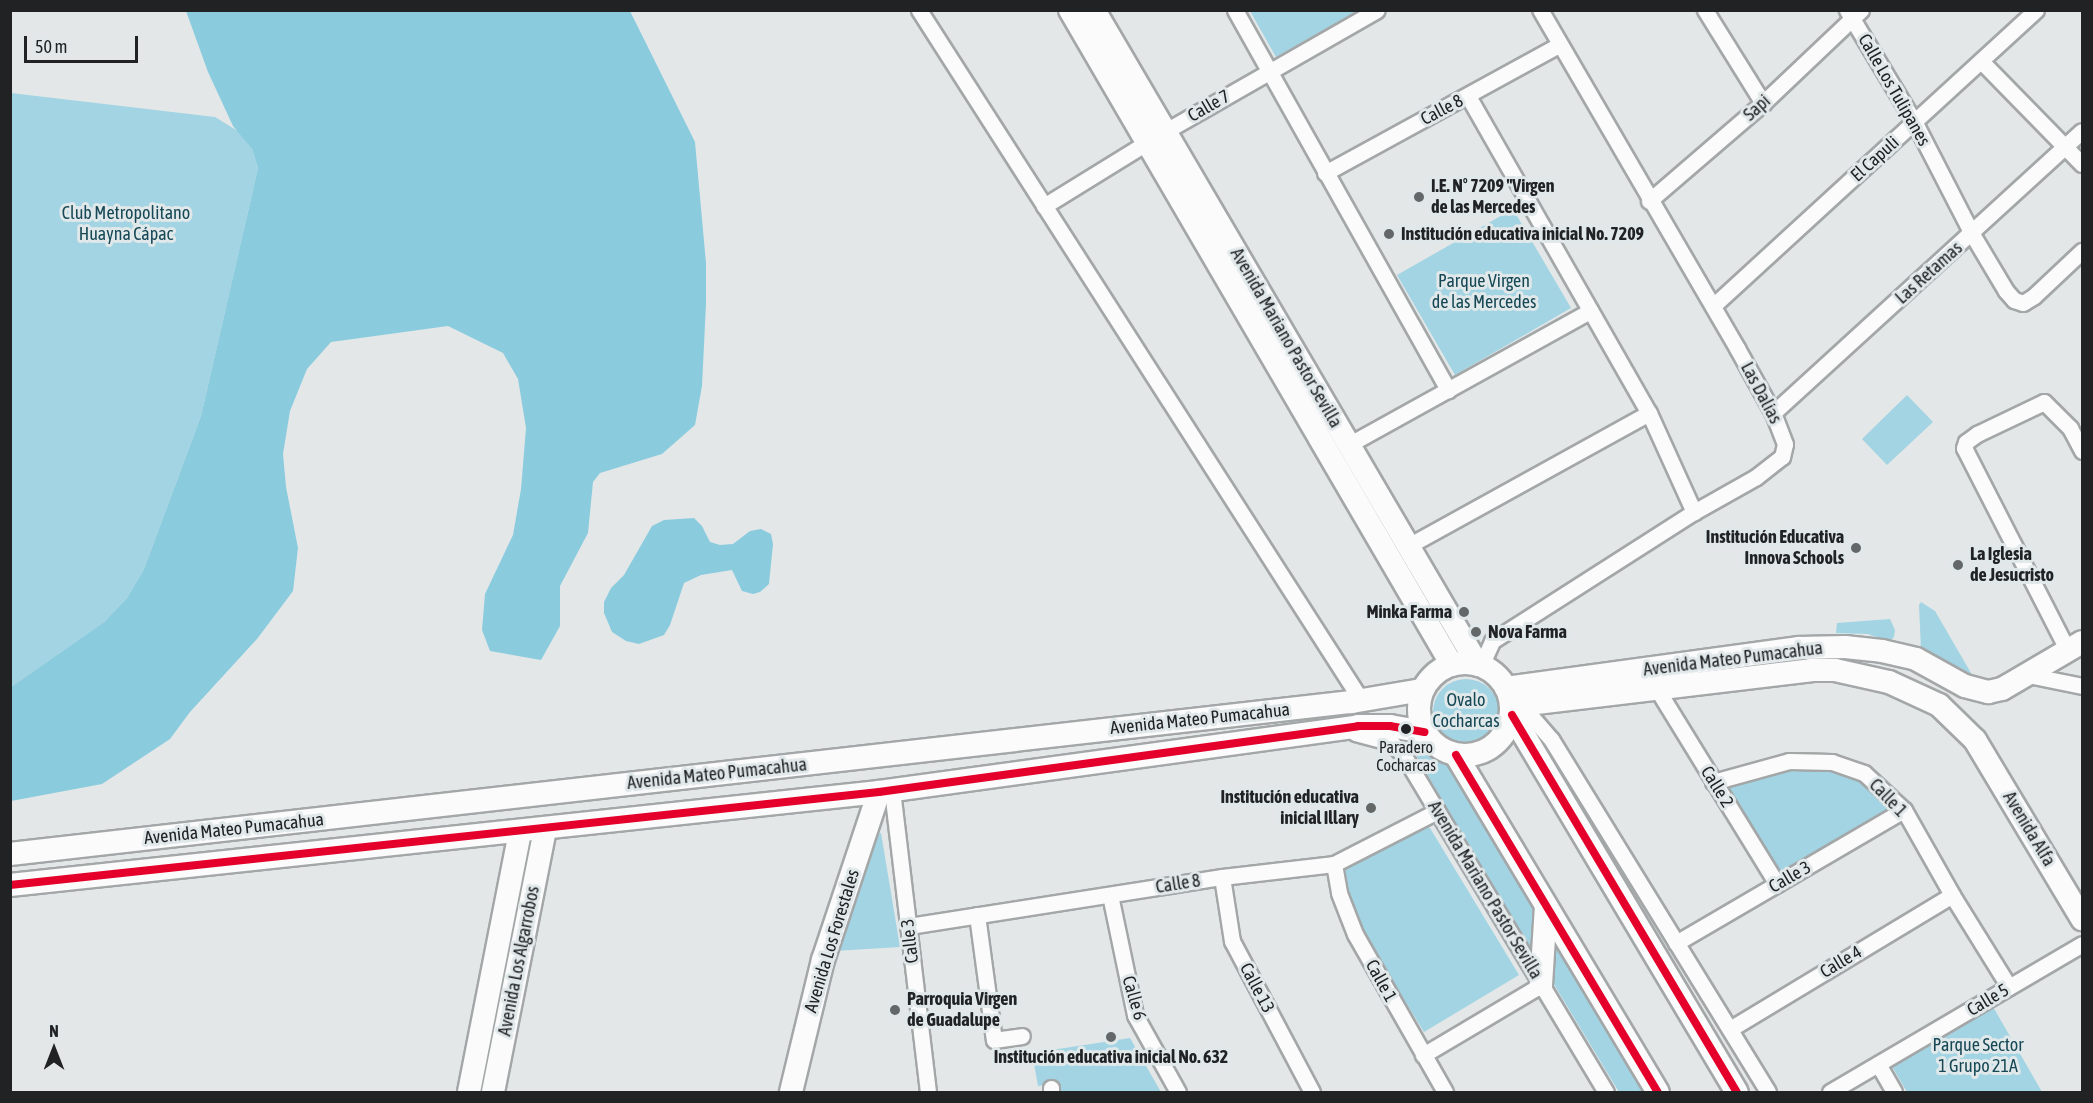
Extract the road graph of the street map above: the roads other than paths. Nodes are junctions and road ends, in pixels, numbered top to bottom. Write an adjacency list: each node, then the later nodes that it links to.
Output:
1 (919, 10): 22 (street)
2 (1070, 10): 17 (main road, Avenida Mariano Pastor Sevilla)
3 (1094, 10): 17 (main road, Avenida Mariano Pastor Sevilla)
4 (1235, 10): 12 (street)
5 (1377, 10): 12 (street, Calle 7)
6 (1540, 10): 10 (street, Las Dalias)
7 (1705, 10): 14 (street)
8 (2036, 10): 11 (street, El Capuli)
9 (1853, 13): 14 (street, Sapi); 15 (street, Calle Los Tulipanes)
10 (1559, 45): 13 (street, Calle 8); 21 (street, Las Dalias)
11 (1981, 61): 15 (street, El Capuli); 18 (street)
12 (1269, 72): 17 (street, Calle 7); 20 (street)
13 (1468, 96): 20 (street, Calle 8); 26 (street)
14 (1763, 103): 21 (street, Sapi)
15 (1915, 123): 23 (street, Calle Los Tulipanes); 25 (street, El Capuli)
16 (2082, 131): 18 (street, Las Retamas)
17 (1155, 137): 22 (street, Calle 7); 30 (main road, Avenida Mariano Pastor Sevilla); 35 (main road, Avenida Mariano Pastor Sevilla)
18 (2067, 146): 19 (street); 23 (street, Las Retamas)
19 (2082, 164)
20 (1325, 173): 27 (street)
21 (1650, 201): 25 (street, Las Dalias)
22 (1044, 206): 41 (street)
23 (1972, 234): 24 (street, Calle Los Tulipanes); 29 (street, Las Retamas)
24 (2082, 251)
25 (1713, 306): 29 (street, Las Dalias)
26 (1590, 311): 27 (street); 28 (street)
27 (1448, 390): 30 (street)
28 (1648, 413): 32 (street); 33 (street)
29 (1773, 413): 32 (street, Las Dalias)
30 (1348, 445): 33 (main road, Avenida Mariano Pastor Sevilla)
31 (2082, 451): 34 (street)
32 (1694, 512): 36 (street, Las Dalias)
33 (1408, 546): 36 (main road, Avenida Mariano Pastor Sevilla)
34 (2075, 647): 37 (main road, Avenida Mateo Pumacahua)
35 (1452, 665): 36 (main road); 40 (main road)
36 (1480, 666): 42 (main road)
37 (2028, 675): 38 (street); 42 (main road, Avenida Mateo Pumacahua)
38 (2082, 686)
39 (1657, 689): 42 (main road, Avenida Mateo Pumacahua); 45 (main road, Avenida Mateo Pumacahua); 47 (street, Calle 2)
40 (1422, 690): 41 (main road, Avenida Mateo Pumacahua); 44 (main road)
41 (1361, 700): 53 (main road, Avenida Mateo Pumacahua)
42 (1510, 704): 46 (main road); 64 (street); 81 (main road)
43 (1332, 729): 44 (main road, Avenida Mateo Pumacahua); 48 (main road, Avenida Mateo Pumacahua); 50 (street, Avenida Mariano Pastor Sevilla)
44 (1424, 732): 46 (main road)
45 (1975, 740): 62 (main road, Avenida Alfa)
46 (1456, 755): 60 (main road)
47 (1713, 782): 49 (street, Calle 1); 56 (street, Calle 2)
48 (886, 791): 51 (main road, Avenida Mateo Pumacahua); 63 (street, Calle 3); 75 (main road, Avenida Los Forestales)
49 (1904, 810): 56 (street, Calle 3); 59 (street, Calle 1)
50 (1437, 811): 54 (street, Calle 8); 66 (street, Avenida Mariano Pastor Sevilla)
51 (545, 829): 52 (main road, Avenida Mateo Pumacahua); 74 (main road, Avenida Los Algarrobos)
52 (520, 832): 57 (main road, Avenida Mateo Pumacahua); 73 (main road, Avenida Los Algarrobos)
53 (10, 854)
54 (1334, 864): 55 (street, Calle 8); 70 (street, Calle 1)
55 (1222, 878): 58 (street, Calle 8); 78 (street, Calle 13)
56 (1777, 884): 64 (street, Calle 3)
57 (10, 885)
58 (1110, 895): 61 (street, Calle 8); 77 (street, Calle 6)
59 (1952, 895): 67 (street, Calle 1); 68 (street, Calle 4)
60 (1546, 906): 66 (main road); 80 (main road)
61 (977, 915): 63 (street, Calle 8); 69 (street)
62 (2082, 919)
63 (909, 926): 76 (street, Calle 3)
64 (1676, 943): 68 (street)
65 (2082, 944): 67 (street, Calle 5)
66 (1542, 985): 70 (street); 72 (street, Avenida Mariano Pastor Sevilla)
67 (2009, 987): 71 (street, Calle 5)
68 (1730, 1029): 82 (street)
69 (1022, 1036)
70 (1423, 1055): 79 (street, Calle 1)
71 (1878, 1064): 83 (street, Calle 5); 84 (street)
72 (1603, 1091)
73 (469, 1092)
74 (493, 1092)
75 (791, 1092)
76 (928, 1092)
77 (1178, 1092)
78 (1311, 1092)
79 (1445, 1092)
80 (1658, 1092)
81 (1737, 1092)
82 (1768, 1092)
83 (1830, 1092)
84 (1894, 1092)

